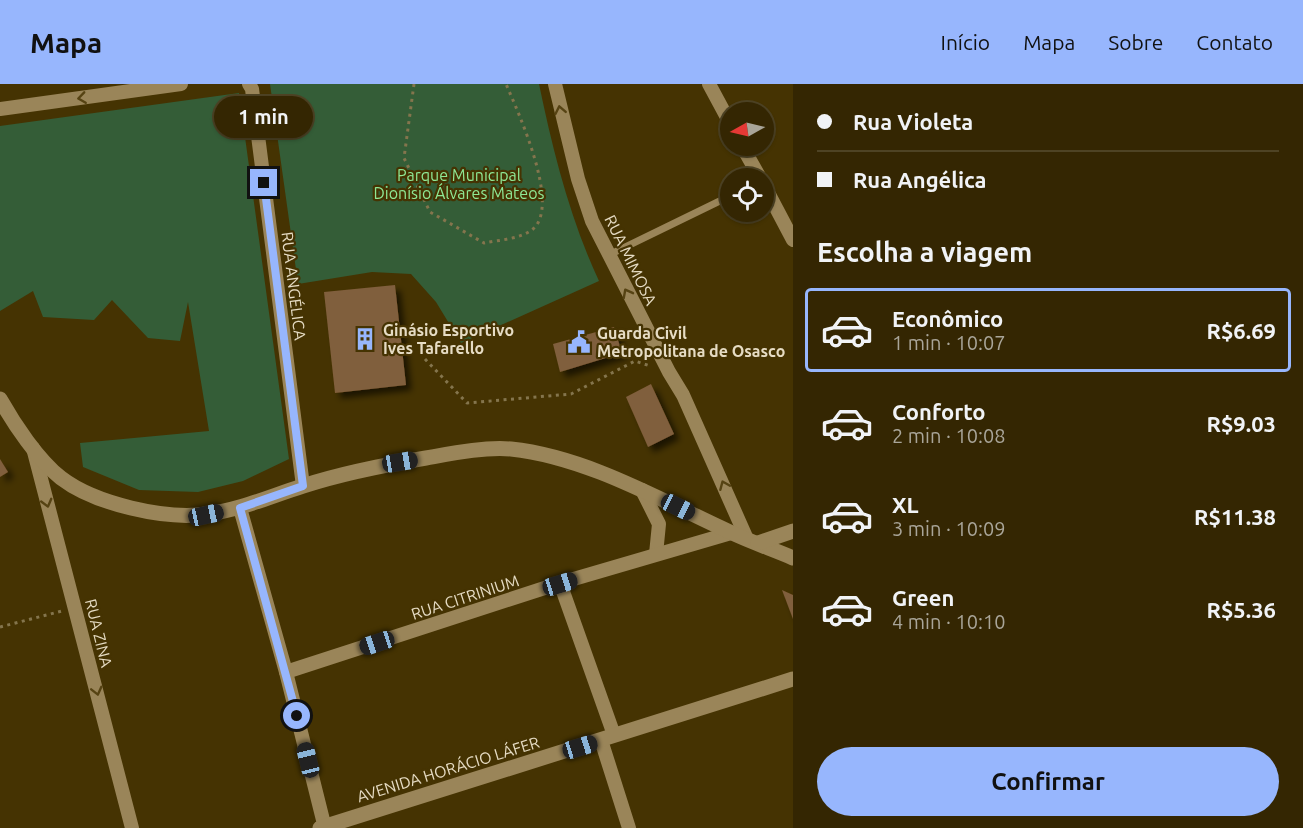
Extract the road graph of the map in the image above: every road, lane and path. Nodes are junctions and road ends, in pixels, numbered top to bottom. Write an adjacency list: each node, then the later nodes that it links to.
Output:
1 (182, 84): 8 (street, one-way to 8)
2 (414, 84): 3 (path)
3 (506, 84)
4 (555, 84): 12 (street, RUA MIMOSA, one-way to 4)
5 (709, 84): 7 (street)
6 (251, 87): 17 (street, RUA ANGÉLICA)
7 (720, 104)
8 (0, 109)
9 (720, 201): 12 (lane)
10 (774, 204): 11 (street)
11 (793, 240)
12 (608, 256): 14 (street, RUA MIMOSA, one-way to 12)
13 (425, 359): 14 (path)
14 (669, 372): 22 (street, RUA MIMOSA, one-way to 14)
15 (0, 399): 16 (main road)
16 (32, 446): 19 (main road); 26 (street, RUA ZINA, one-way to 26)
17 (303, 486): 18 (main road); 19 (main road)
18 (642, 490): 21 (main road); 23 (street)
19 (240, 508): 28 (street)
20 (793, 531): 22 (main road)
21 (732, 533): 22 (main road); 23 (street, RUA CITRINIUM)
22 (752, 541): 24 (main road)
23 (656, 554): 25 (street, RUA CITRINIUM)
24 (793, 558)
25 (560, 584): 28 (street, RUA CITRINIUM); 30 (street)
26 (75, 607): 27 (path); 31 (street, RUA ZINA, one-way to 31)
27 (0, 627)
28 (286, 672): 32 (street)
29 (793, 679): 30 (main road, AVENIDA HORÁCIO LÁFER)
30 (607, 738): 32 (main road, AVENIDA HORÁCIO LÁFER); 33 (street)
31 (132, 828)
32 (324, 828)
33 (629, 828)

